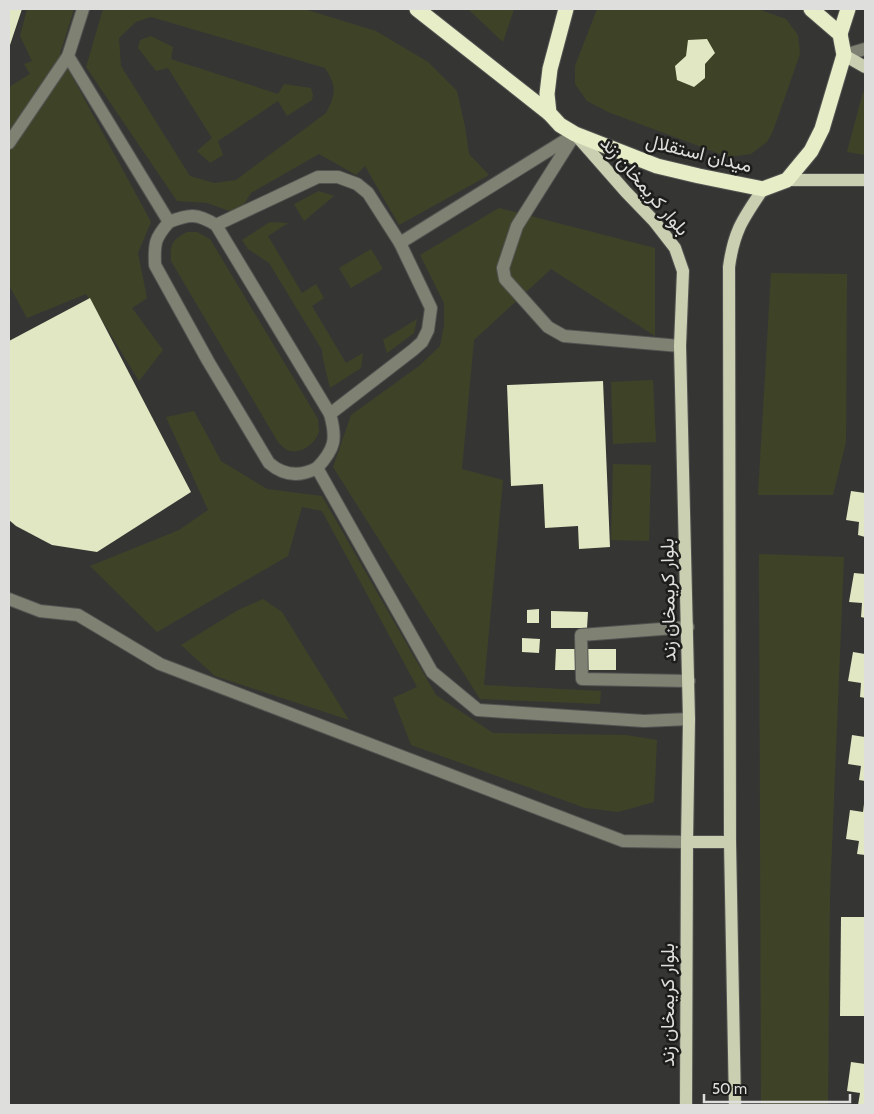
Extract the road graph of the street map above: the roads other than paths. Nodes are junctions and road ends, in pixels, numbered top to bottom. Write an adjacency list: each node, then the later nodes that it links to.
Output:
1 (83, 9): 9 (lane)
2 (417, 9): 11 (highway, میدان استقلال)
3 (566, 9): 11 (highway)
4 (811, 9): 6 (highway)
5 (848, 9): 6 (highway)
6 (840, 34): 8 (highway, میدان استقلال)
7 (865, 49): 8 (lane)
8 (844, 55): 10 (main road); 14 (highway, میدان استقلال)
9 (68, 56): 13 (lane); 17 (lane)
10 (865, 67)
11 (549, 113): 12 (highway, میدان استقلال)
12 (575, 134): 16 (highway, میدان استقلال); 19 (lane); 20 (main road, بلوار کریمخان زند); 20 (lane)
13 (9, 143)
14 (787, 180): 15 (main road); 16 (highway, میدان استقلال)
15 (865, 180)
16 (763, 189): 28 (main road)
17 (170, 222): 18 (lane); 22 (lane)
18 (216, 225): 19 (lane); 21 (lane)
19 (400, 243): 21 (lane)
20 (680, 346): 24 (main road, بلوار کریمخان زند)
21 (330, 414): 22 (lane)
22 (317, 468): 26 (lane)
23 (9, 599): 27 (lane)
24 (688, 628): 25 (main road, بلوار کریمخان زند); 25 (lane)
25 (689, 681): 26 (main road, بلوار کریمخان زند)
26 (689, 719): 27 (main road, بلوار کریمخان زند)
27 (687, 842): 28 (main road); 29 (main road, بلوار کریمخان زند)
28 (730, 842): 30 (main road)
29 (686, 1105)
30 (735, 1105)

